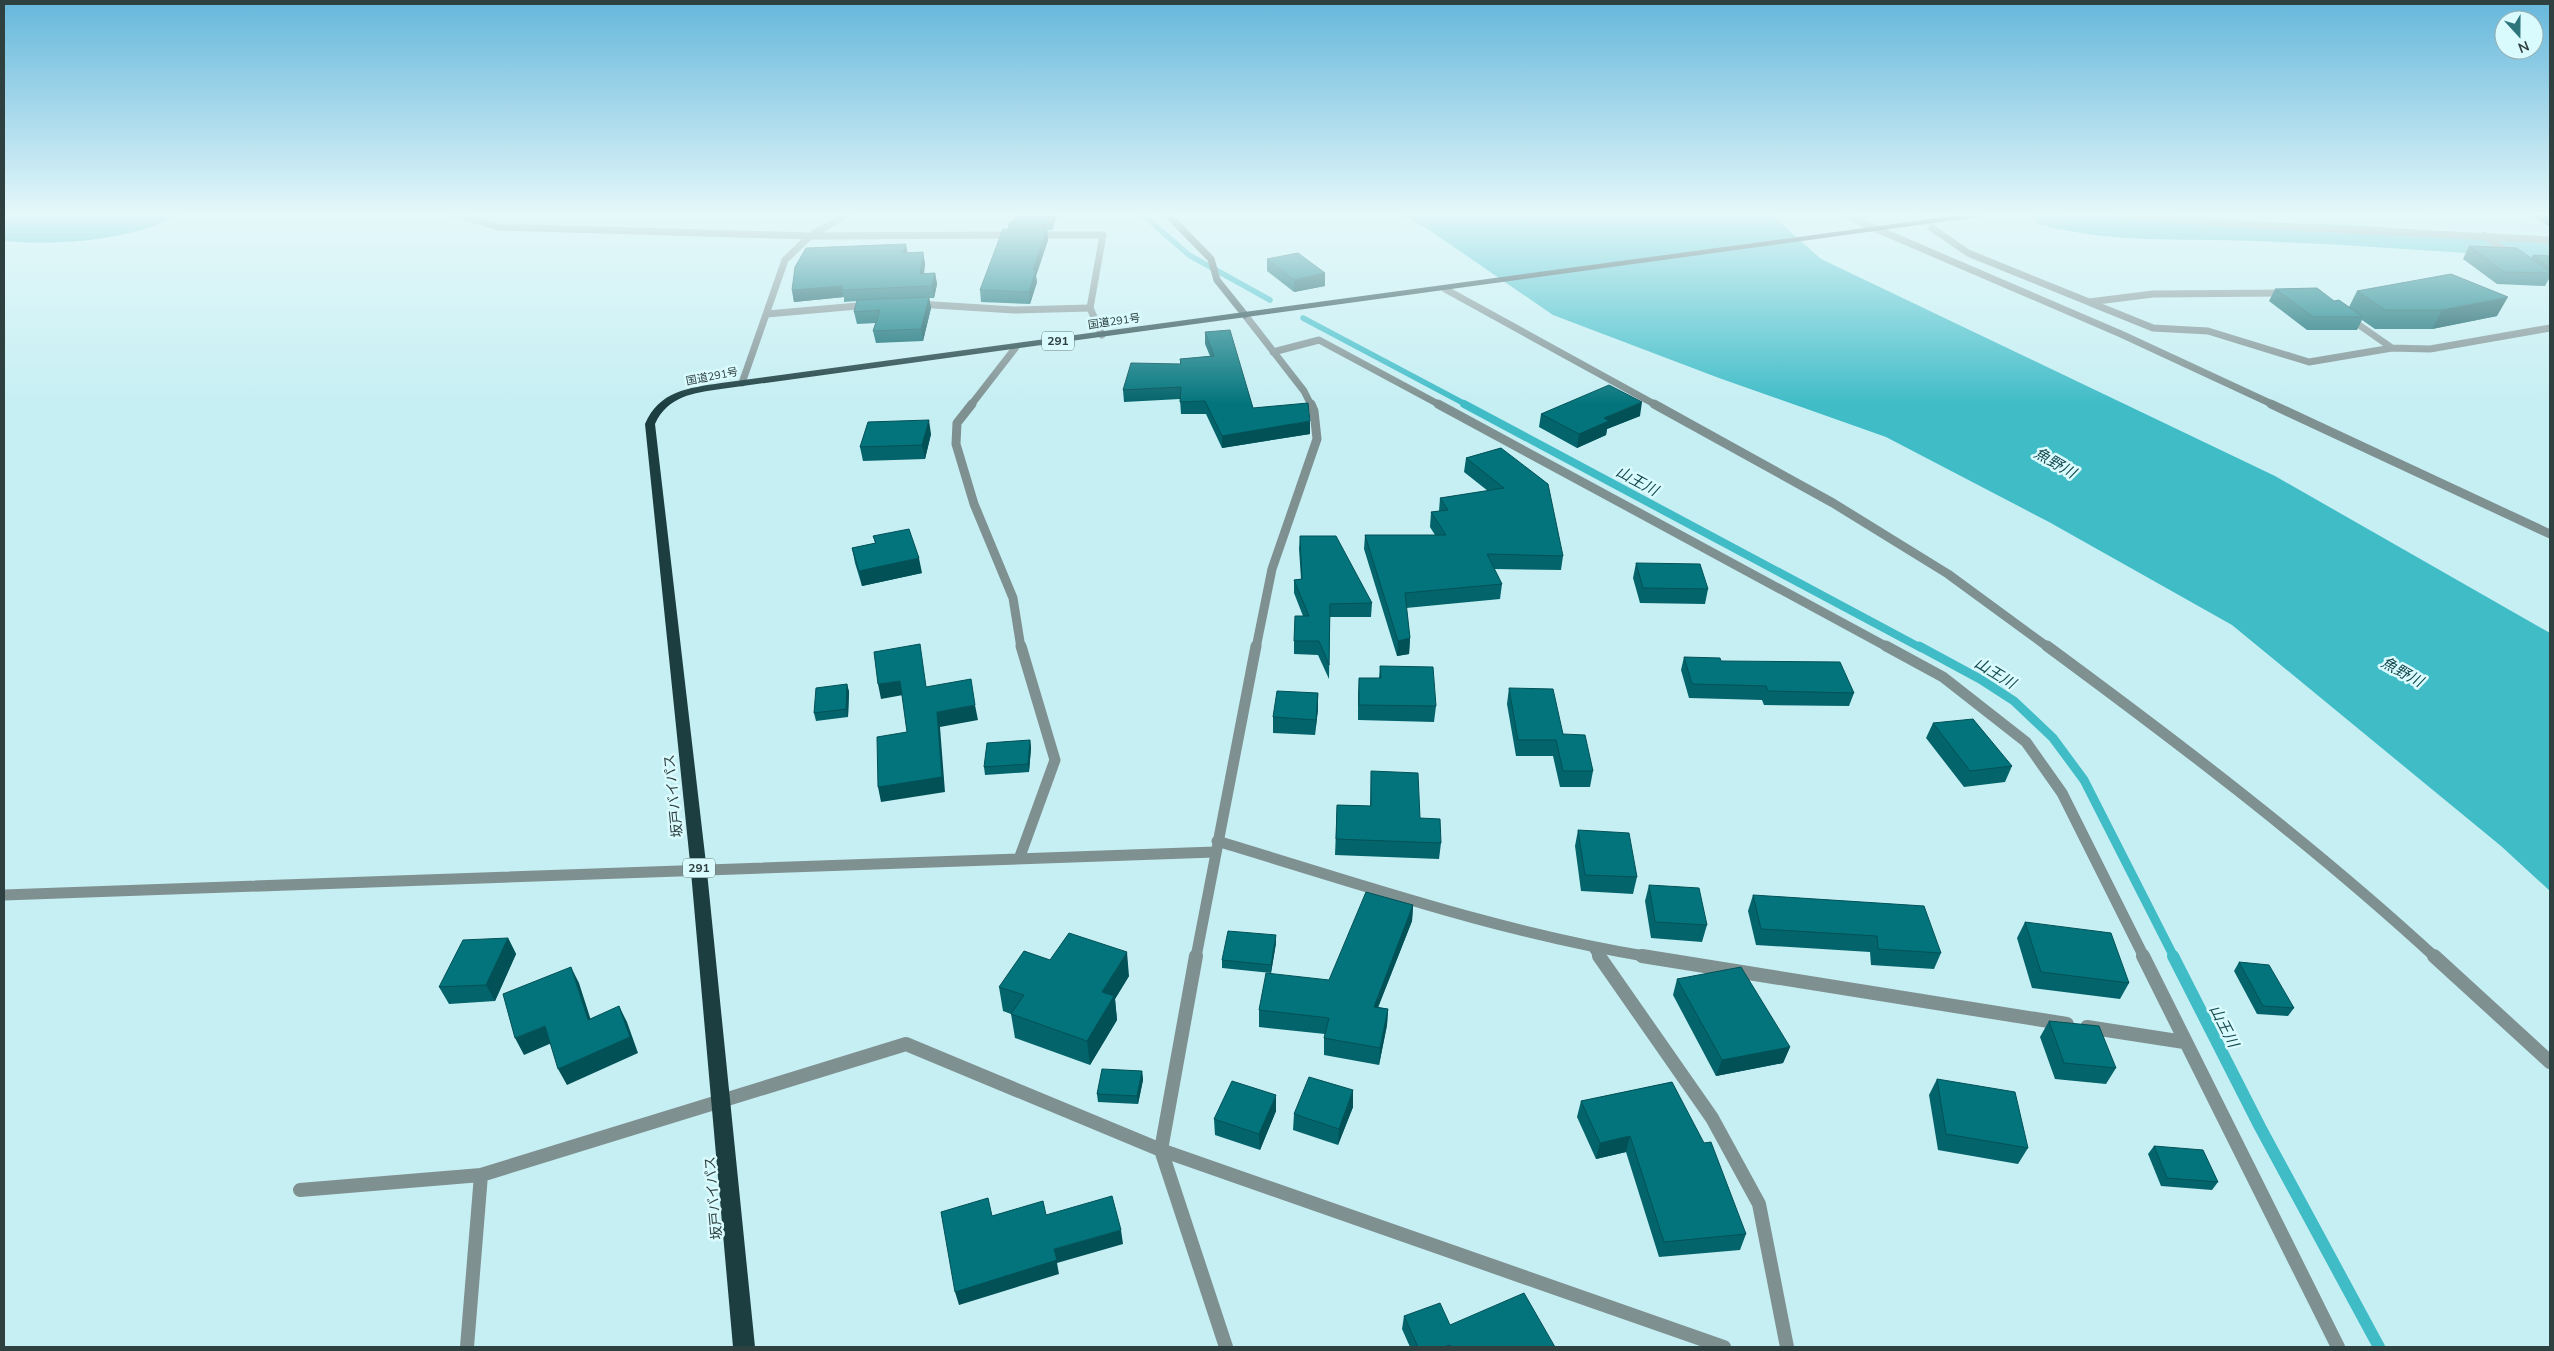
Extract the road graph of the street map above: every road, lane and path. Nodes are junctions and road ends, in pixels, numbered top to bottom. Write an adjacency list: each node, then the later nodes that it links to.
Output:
1 (779, 278): 13 (street)
2 (1095, 278): 12 (street)
3 (1216, 278): 15 (main road)
4 (1521, 278): 7 (highway, 国道291号 / 291)
5 (1990, 278): 23 (street)
6 (2030, 278): 9 (street)
7 (1445, 289): 15 (highway, 国道291号 / 291); 30 (street)
8 (2295, 293): 9 (street)
9 (2089, 302): 19 (street)
10 (908, 304): 12 (street)
11 (873, 305): 13 (street)
12 (1090, 308): 17 (street)
13 (767, 314): 21 (street)
14 (2345, 315): 19 (street)
15 (1245, 316): 17 (highway, 国道291号 / 291); 20 (street)
16 (2550, 328): 19 (street)
17 (1102, 334): 18 (highway, 国道291号 / 291)
18 (1016, 347): 21 (highway, 国道291号 / 291); 25 (street)
19 (2392, 348)
20 (1273, 352): 24 (street); 29 (street)
21 (742, 383): 22 (highway, 国道291号 / 291)
22 (672, 399): 26 (highway, 坂戸バイパス / 291)
23 (2550, 534)
24 (1216, 847): 25 (street); 28 (street); 32 (street)
25 (1019, 860): 26 (street)
26 (699, 872): 27 (street); 31 (highway, 坂戸バイパス / 291)
27 (4, 895)
28 (1594, 948): 29 (street); 39 (street)
29 (2184, 1042): 40 (street)
30 (2550, 1062)
31 (721, 1102): 32 (street); 33 (street); 36 (highway, 坂戸バイパス / 291)
32 (1161, 1150): 37 (street); 38 (street)
33 (481, 1175): 34 (street); 35 (street)
34 (300, 1190)
35 (466, 1347)
36 (744, 1347)
37 (1226, 1347)
38 (1724, 1347)
39 (1787, 1347)
40 (2338, 1347)

